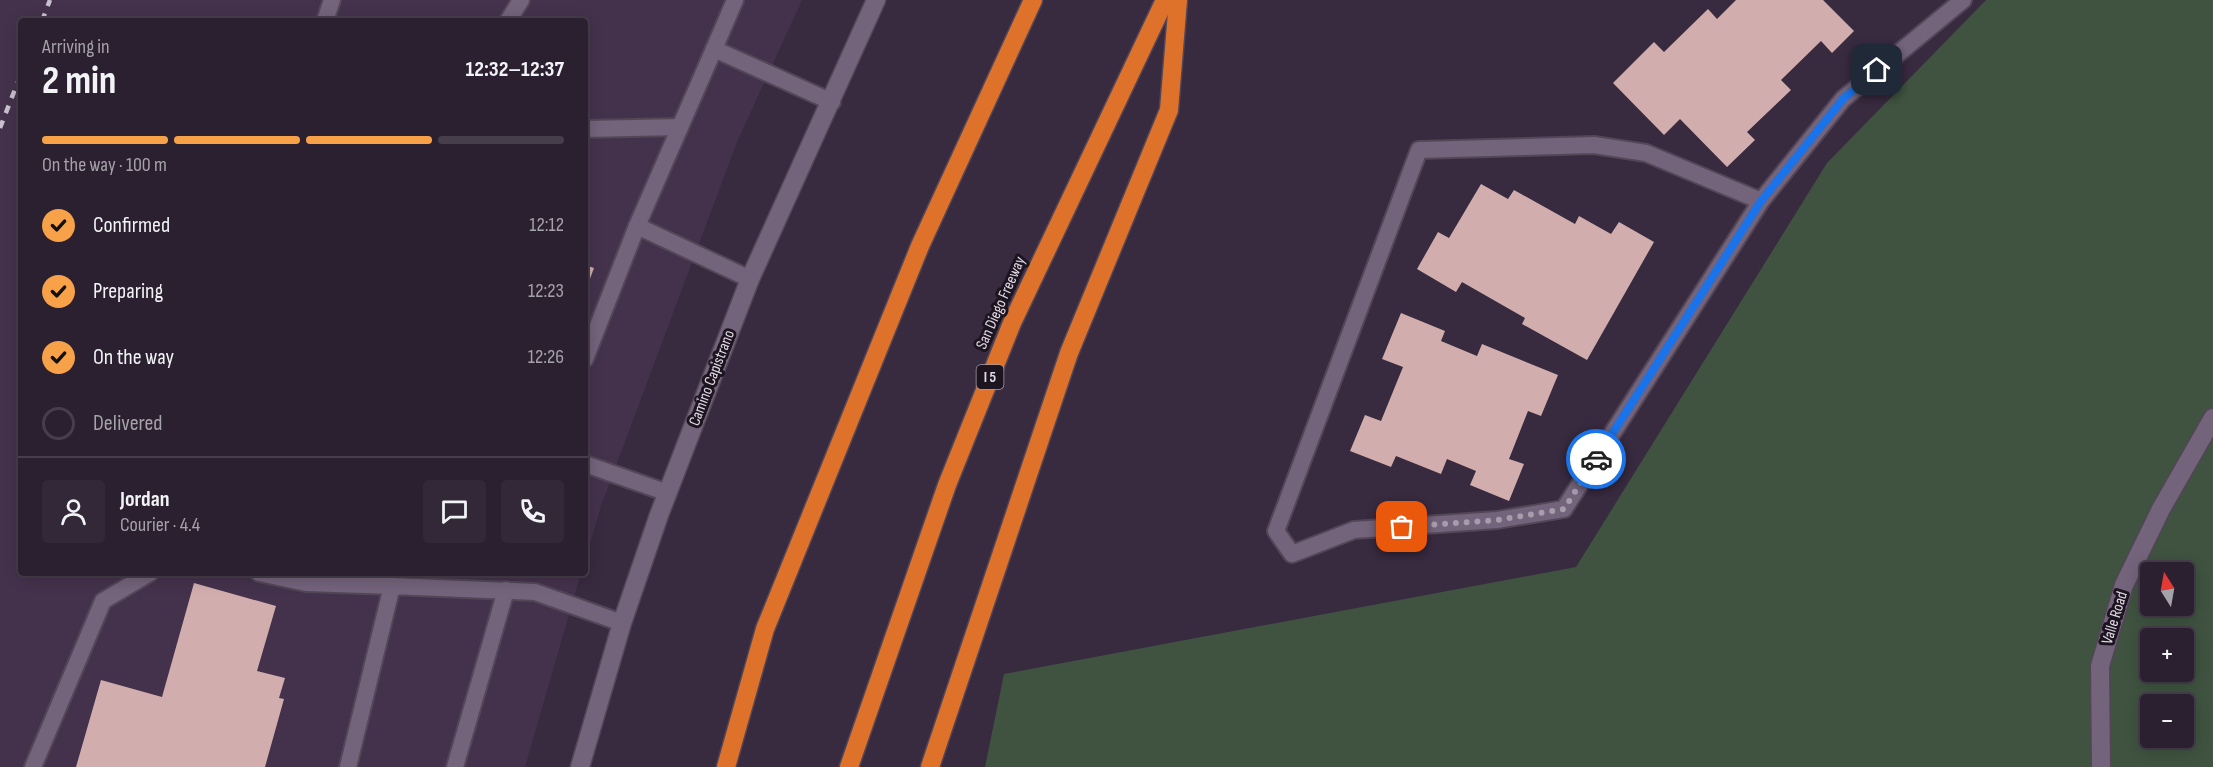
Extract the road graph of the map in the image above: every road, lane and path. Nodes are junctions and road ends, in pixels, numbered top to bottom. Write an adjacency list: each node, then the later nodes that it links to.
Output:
1 (332, 0): 9 (lane)
2 (521, 0): 10 (lane)
3 (735, 0): 11 (lane)
4 (876, 0): 12 (main road, Camino Capistrano)
5 (1033, 0): 31 (highway)
6 (1165, 0): 32 (highway, San Diego Freeway / I 5)
7 (1178, 0): 33 (highway)
8 (1963, 0): 15 (lane)
9 (326, 18)
10 (510, 18)
11 (714, 49): 12 (lane); 13 (lane)
12 (832, 102): 17 (main road, Camino Capistrano)
13 (680, 127): 14 (lane); 16 (lane)
14 (588, 129)
15 (1761, 201): 15 (lane)
16 (637, 226): 17 (lane); 18 (lane)
17 (750, 279): 21 (main road, Camino Capistrano)
18 (588, 351)
19 (2213, 418): 34 (main road, Valle Road)
20 (588, 465): 21 (lane)
21 (668, 494): 26 (main road, Camino Capistrano)
22 (145, 576): 27 (lane)
23 (273, 576): 24 (lane)
24 (392, 586): 25 (lane); 28 (lane)
25 (506, 590): 26 (lane); 29 (lane)
26 (622, 623): 30 (main road, Camino Capistrano)
27 (33, 767)
28 (348, 767)
29 (455, 767)
30 (580, 767)
31 (726, 767)
32 (849, 767)
33 (930, 767)
34 (2101, 767)

